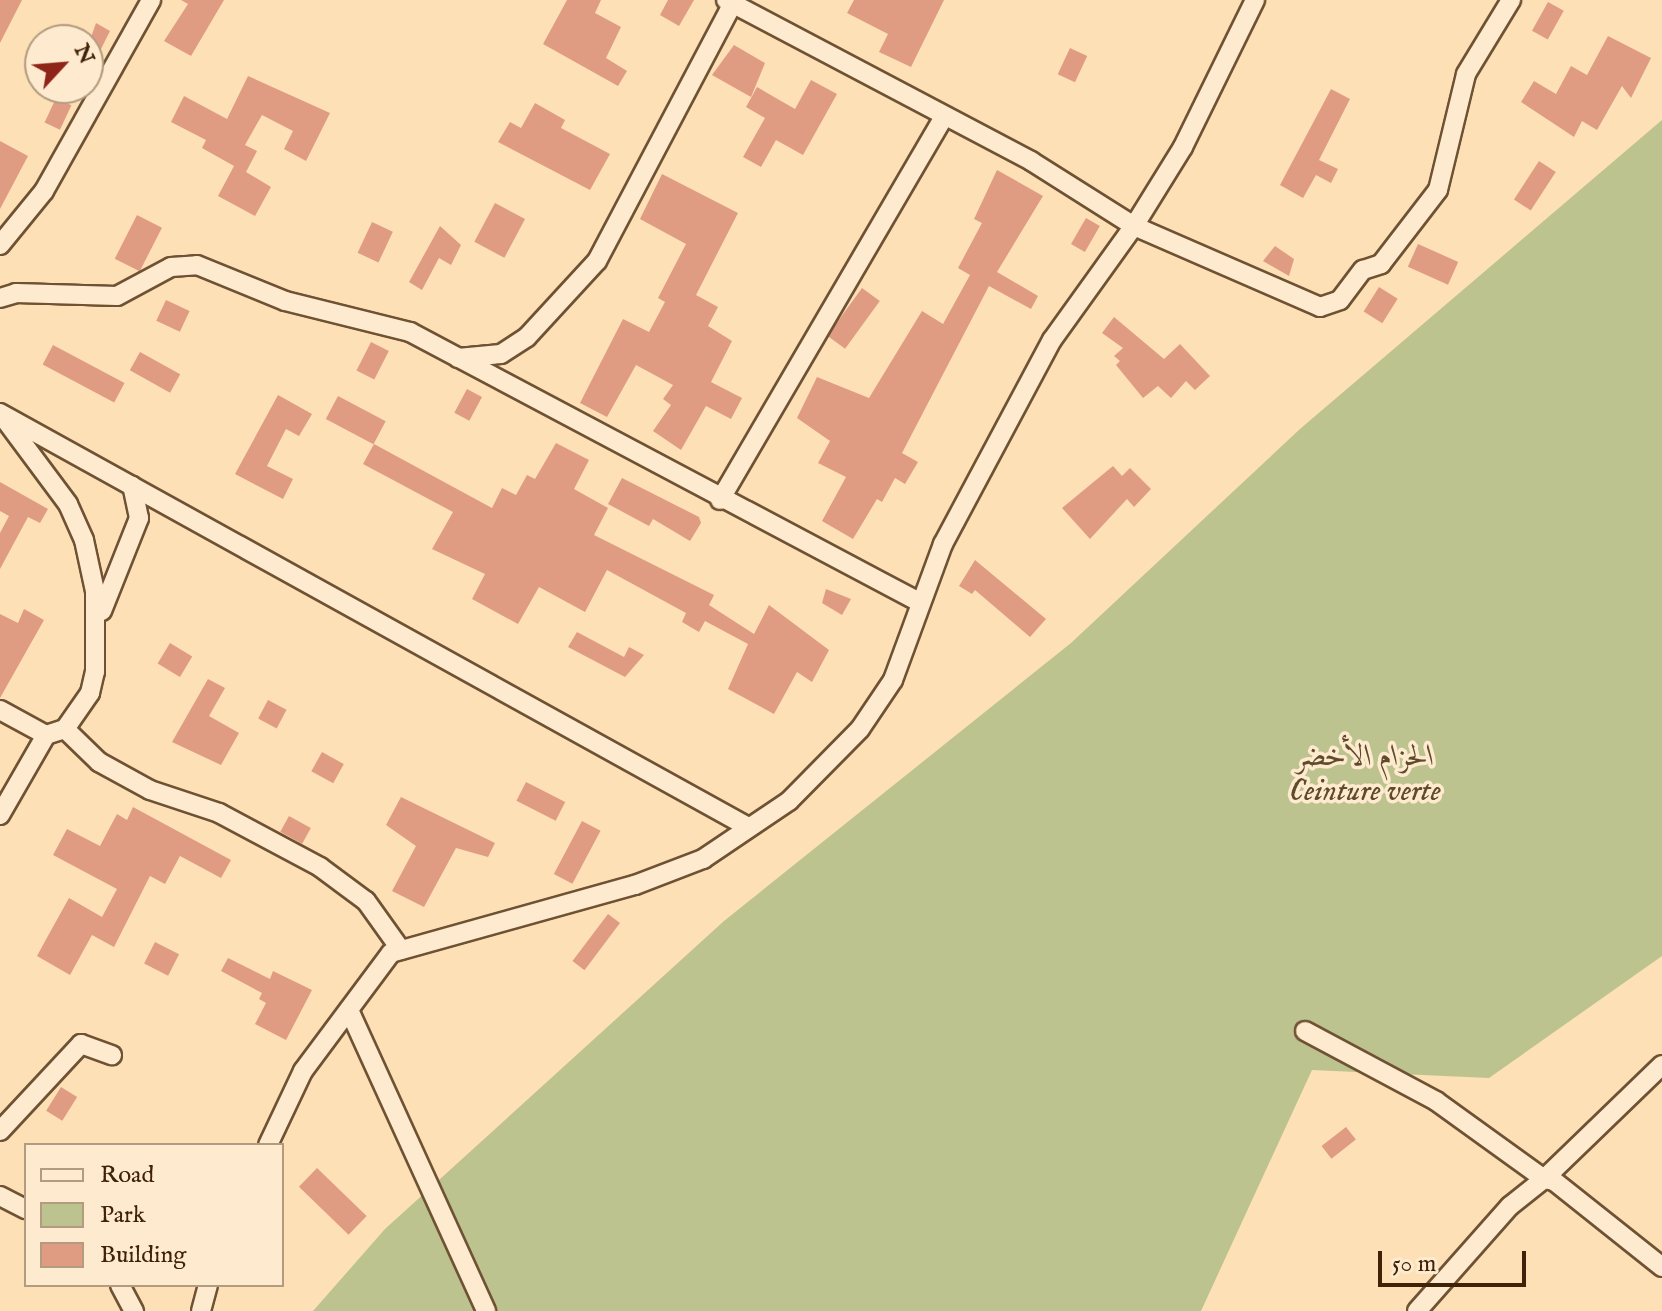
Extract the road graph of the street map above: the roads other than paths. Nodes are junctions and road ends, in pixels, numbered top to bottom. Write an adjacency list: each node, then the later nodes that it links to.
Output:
1 (151, 0): 7 (street)
2 (1255, 0): 6 (street)
3 (1511, 0): 6 (street)
4 (730, 2): 5 (street); 9 (street)
5 (943, 119): 6 (street); 12 (street)
6 (1134, 226): 13 (street)
7 (0, 245)
8 (0, 298): 9 (street)
9 (458, 358): 12 (street)
10 (0, 413): 11 (street); 14 (street)
11 (132, 486): 14 (street); 19 (street)
12 (720, 500): 13 (street)
13 (921, 603): 19 (street)
14 (93, 653): 16 (street)
15 (0, 710): 17 (street)
16 (65, 729): 17 (street); 20 (street)
17 (46, 735): 18 (street)
18 (0, 815)
19 (748, 827): 20 (street)
20 (401, 950): 21 (street)
21 (349, 1010): 26 (street); 35 (street)
22 (1305, 1031): 27 (street)
23 (112, 1055): 25 (street)
24 (1662, 1065): 27 (street)
25 (0, 1131)
26 (269, 1143)
27 (1544, 1179): 30 (street); 36 (street)
28 (0, 1196): 29 (street)
29 (24, 1208)
30 (1662, 1267)
31 (121, 1287): 33 (street)
32 (207, 1287): 34 (street)
33 (134, 1311)
34 (201, 1311)
35 (486, 1311)
36 (1417, 1311)

